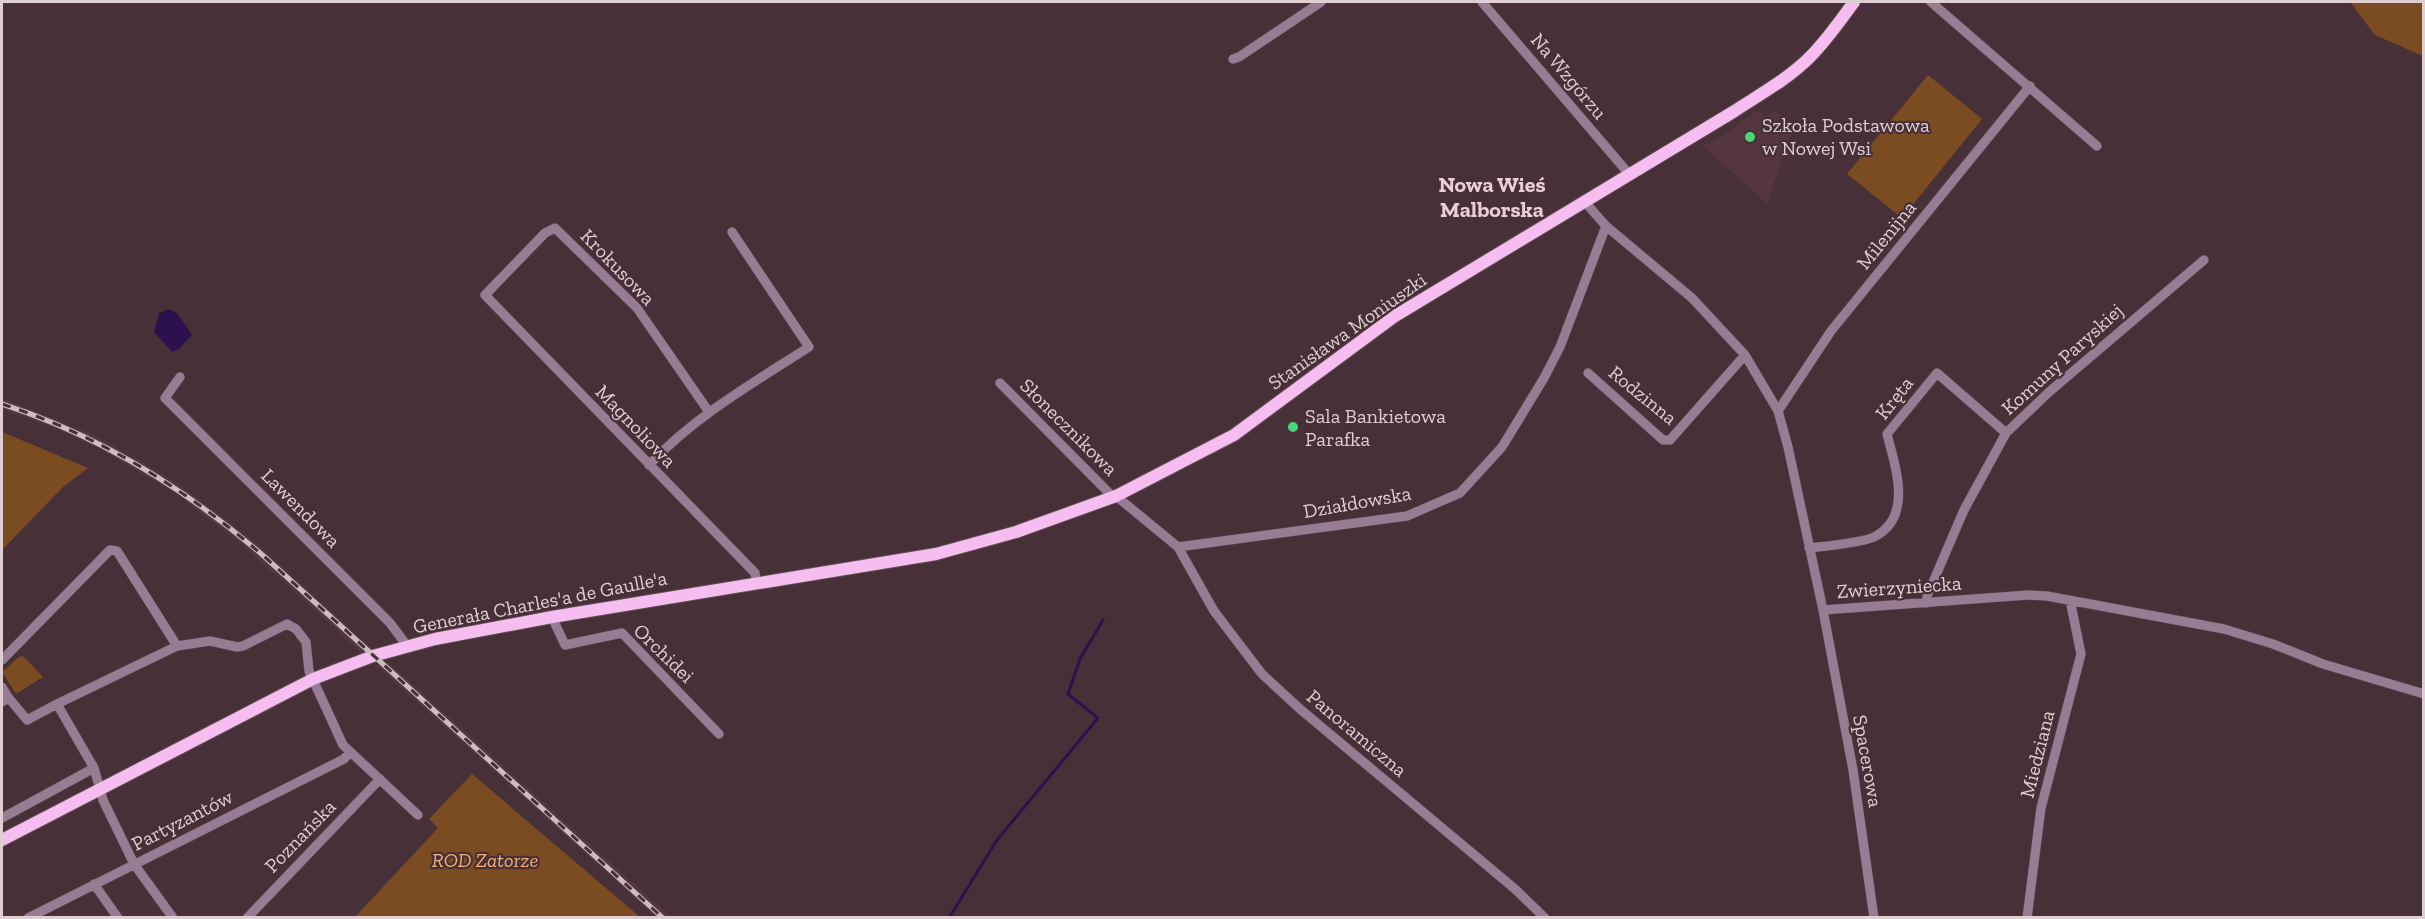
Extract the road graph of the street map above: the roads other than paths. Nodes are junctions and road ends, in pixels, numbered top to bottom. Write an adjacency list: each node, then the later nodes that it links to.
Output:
1 (1321, 2): 5 (street)
2 (1482, 2): 8 (street, Na Wzgórzu)
3 (1854, 2): 8 (main road, Stanisława Moniuszki)
4 (1931, 2): 6 (street)
5 (1233, 59)
6 (2030, 86): 7 (street); 18 (street, Milenijna)
7 (2097, 146)
8 (1629, 174): 9 (main road, Stanisława Moniuszki)
9 (1584, 201): 10 (street); 22 (main road, Stanisława Moniuszki)
10 (1606, 226): 14 (street, Zwierzyniecka); 23 (street, Działdowska)
11 (732, 232): 19 (street)
12 (2204, 260): 20 (street, Komuny Paryskiej)
13 (485, 295): 19 (street, Krokusowa); 21 (street, Magnoliowa)
14 (1745, 355): 15 (street, Rodzinna); 18 (street, Zwierzyniecka)
15 (1588, 373)
16 (180, 377): 31 (street, Lawendowa)
17 (1000, 383): 22 (street, Słonecznikowa)
18 (1778, 411): 24 (street, Zwierzyniecka)
19 (709, 412): 21 (street)
20 (2006, 433): 24 (street, Kręta); 27 (street, Komuny Paryskiej)
21 (649, 465): 25 (street, Magnoliowa)
22 (1115, 496): 23 (street); 25 (main road, Generała Charles'a de Gaulle'a)
23 (1178, 547): 52 (street, Panoramiczna)
24 (1809, 548): 28 (street, Zwierzyniecka)
25 (757, 584): 29 (main road, Generała Charles'a de Gaulle'a)
26 (2070, 600): 27 (street, Zwierzyniecka); 35 (street, Zwierzyniecka); 54 (street, Miedziana)
27 (1927, 603): 28 (street, Zwierzyniecka)
28 (1823, 610): 53 (street, Spacerowa)
29 (552, 617): 31 (main road, Generała Charles'a de Gaulle'a); 38 (street, Orchidei)
30 (177, 646): 32 (street); 33 (street); 37 (street)
31 (408, 646): 33 (main road, Generała Charles'a de Gaulle'a)
32 (2, 660)
33 (313, 679): 39 (street); 42 (main road, Generała Charles'a de Gaulle'a)
34 (2, 687): 36 (street)
35 (2424, 694)
36 (5, 700): 37 (street)
37 (57, 704): 40 (street)
38 (719, 734)
39 (350, 752): 41 (street); 46 (street, Partyzantów)
40 (94, 768): 42 (street); 44 (street)
41 (380, 779): 43 (street); 51 (street, Poznańska)
42 (101, 788): 45 (main road, Generała Charles'a de Gaulle'a); 46 (street)
43 (418, 815)
44 (2, 818)
45 (2, 840)
46 (134, 864): 47 (street, Partyzantów); 50 (street)
47 (94, 884): 48 (street, Partyzantów); 49 (street)
48 (28, 918)
49 (118, 918)
50 (173, 918)
51 (247, 918)
52 (1545, 918)
53 (1874, 918)
54 (2027, 918)

